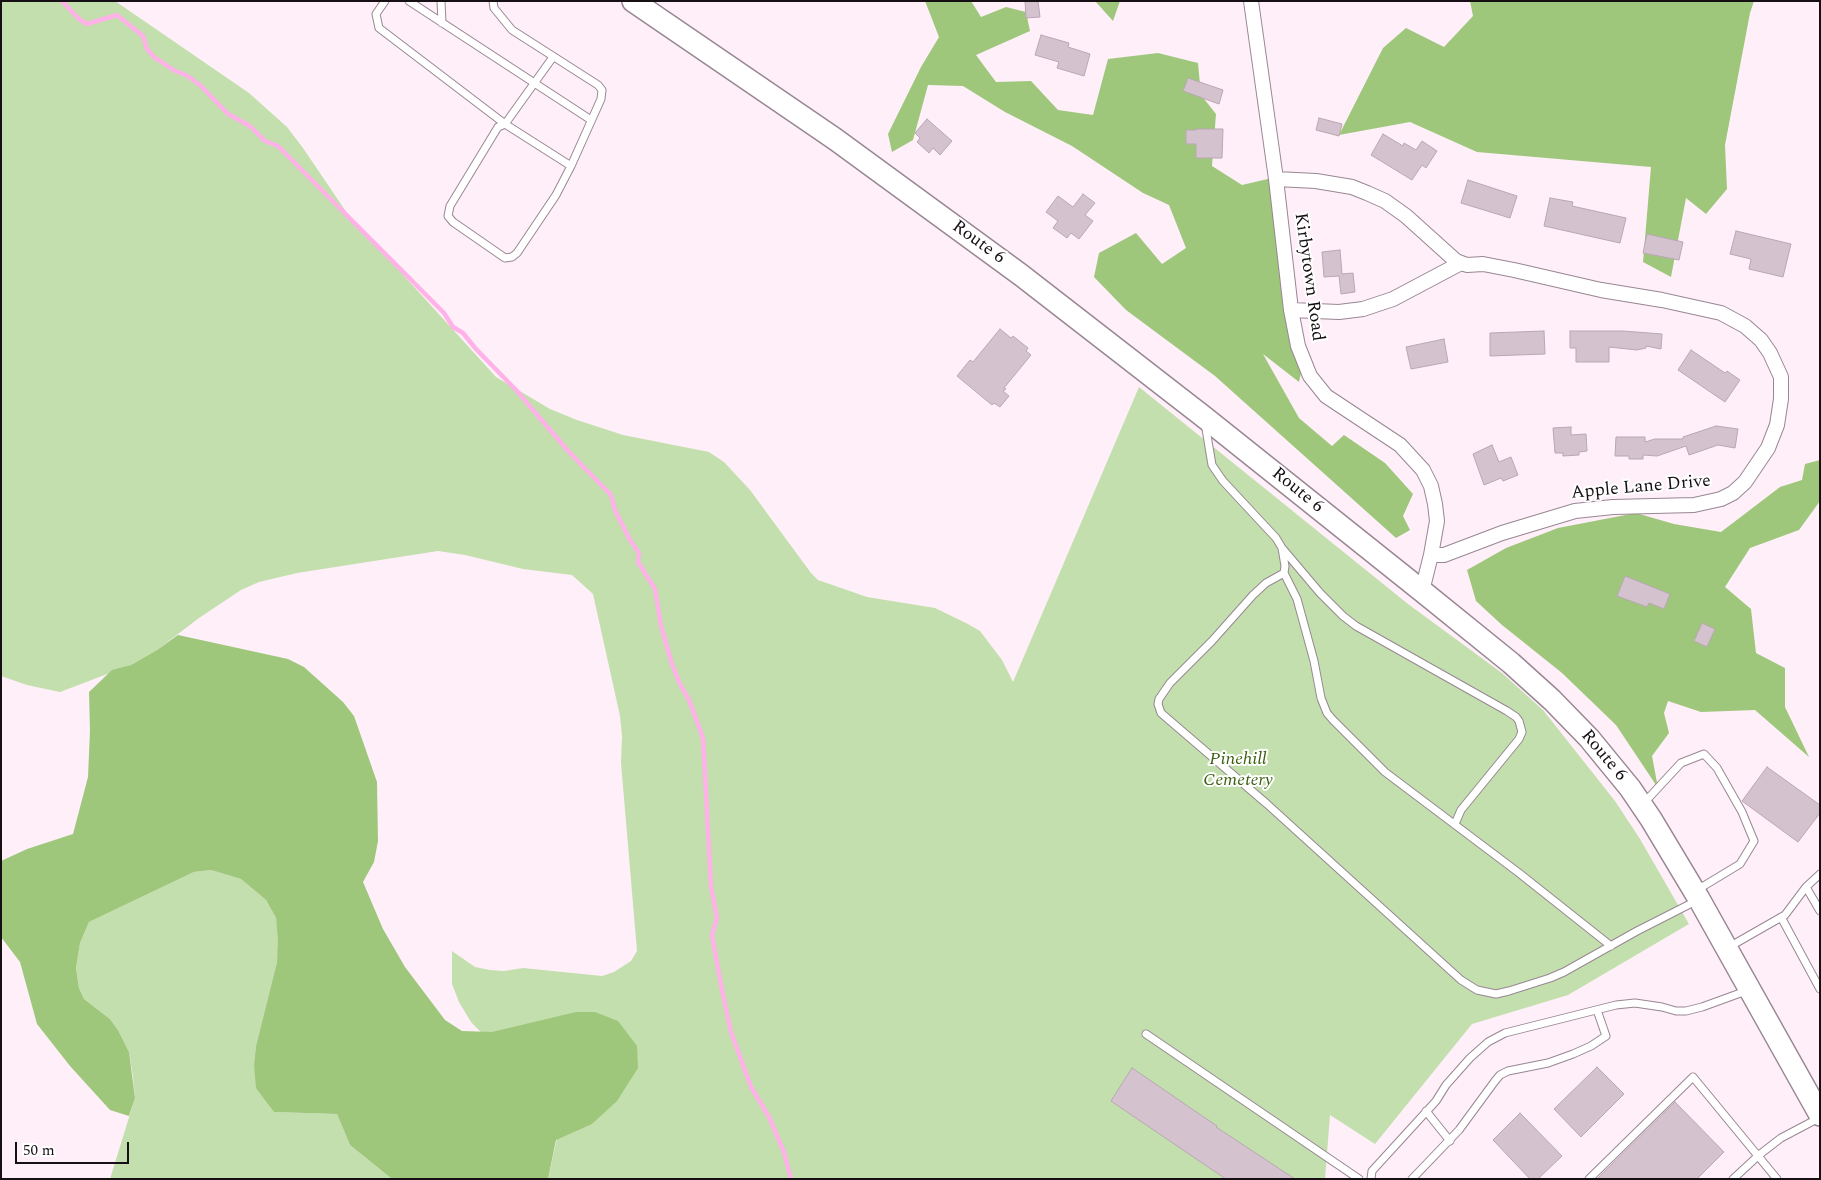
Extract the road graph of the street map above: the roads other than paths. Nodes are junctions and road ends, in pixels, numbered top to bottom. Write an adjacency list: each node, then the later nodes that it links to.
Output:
1 (386, 1): 11 (lane)
2 (409, 1): 7 (lane)
3 (441, 1): 7 (lane)
4 (493, 1): 8 (lane)
5 (633, 1): 16 (main road, Route 6)
6 (1251, 1): 13 (street, Kirbytown Road)
7 (442, 23): 9 (lane)
8 (554, 57): 9 (lane); 10 (lane)
9 (535, 84): 10 (lane); 11 (lane)
10 (592, 120): 12 (lane)
11 (505, 124): 12 (lane); 12 (lane)
12 (572, 166)
13 (1276, 179): 14 (street); 15 (street, Kirbytown Road)
14 (1461, 263): 15 (street); 18 (street, Apple Lane Drive)
15 (1291, 310): 18 (street, Kirbytown Road)
16 (1204, 417): 17 (lane); 20 (main road, Route 6)
17 (1282, 548): 19 (lane); 22 (lane)
18 (1431, 555): 20 (street, Kirbytown Road)
19 (1284, 573): 22 (lane); 28 (lane)
20 (1422, 591): 21 (main road, Route 6)
21 (1642, 806): 25 (main road, Route 6); 25 (lane)
22 (1455, 824): 28 (lane)
23 (1820, 874): 24 (lane)
24 (1806, 887): 26 (lane); 27 (lane)
25 (1696, 896): 28 (lane); 29 (main road, Route 6)
26 (1820, 912)
27 (1781, 917): 29 (lane); 30 (lane)
28 (1610, 946)
29 (1726, 948): 31 (main road, Route 6)
30 (1820, 989)
31 (1749, 990): 32 (lane); 35 (main road, Route 6)
32 (1597, 1010): 34 (lane); 36 (lane)
33 (1146, 1034): 38 (lane)
34 (1426, 1112): 36 (lane); 39 (lane)
35 (1820, 1116): 37 (lane)
36 (1450, 1141): 40 (lane)
37 (1759, 1155): 41 (lane); 42 (lane); 43 (lane)
38 (1359, 1179)
39 (1371, 1179)
40 (1412, 1179)
41 (1589, 1179)
42 (1733, 1179)
43 (1777, 1179)

